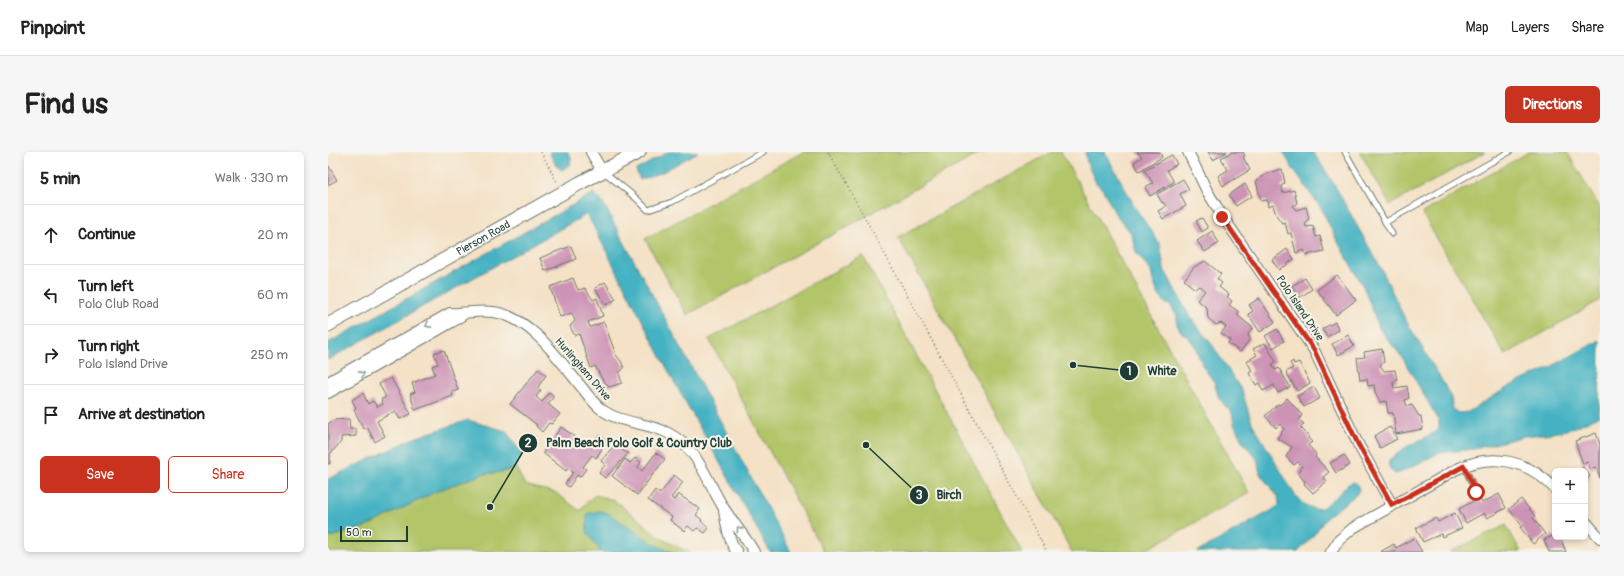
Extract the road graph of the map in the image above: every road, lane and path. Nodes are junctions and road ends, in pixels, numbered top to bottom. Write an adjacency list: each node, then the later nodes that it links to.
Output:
1 (541, 152): 10 (path)
2 (591, 152): 9 (street)
3 (639, 152): 9 (street, Pierson Road)
4 (763, 152): 9 (lane)
5 (828, 152): 27 (path)
6 (1188, 152): 20 (street, Polo Island Drive)
7 (1345, 152): 11 (lane)
8 (1509, 152): 11 (lane)
9 (602, 171): 10 (street, Pierson Road)
10 (563, 192): 14 (street, Pierson Road)
11 (1386, 222): 12 (lane)
12 (1392, 234)
13 (464, 314): 15 (street, Hurlingham Drive, one-way to 15); 16 (street, Hurlingham Drive, one-way to 13); 21 (street, Hurlingham Drive)
14 (328, 325)
15 (328, 382)
16 (328, 393)
17 (1464, 466): 18 (street); 19 (lane); 20 (street)
18 (1552, 486)
19 (1476, 492)
20 (1392, 505): 28 (street)
21 (723, 507): 25 (street, Hurlingham Drive); 26 (street, Hurlingham Drive, one-way to 21)
22 (1588, 525): 23 (street)
23 (1600, 538)
24 (1600, 550): 29 (path)
25 (737, 552)
26 (754, 552)
27 (1047, 552)
28 (1331, 552)
29 (1596, 552)

